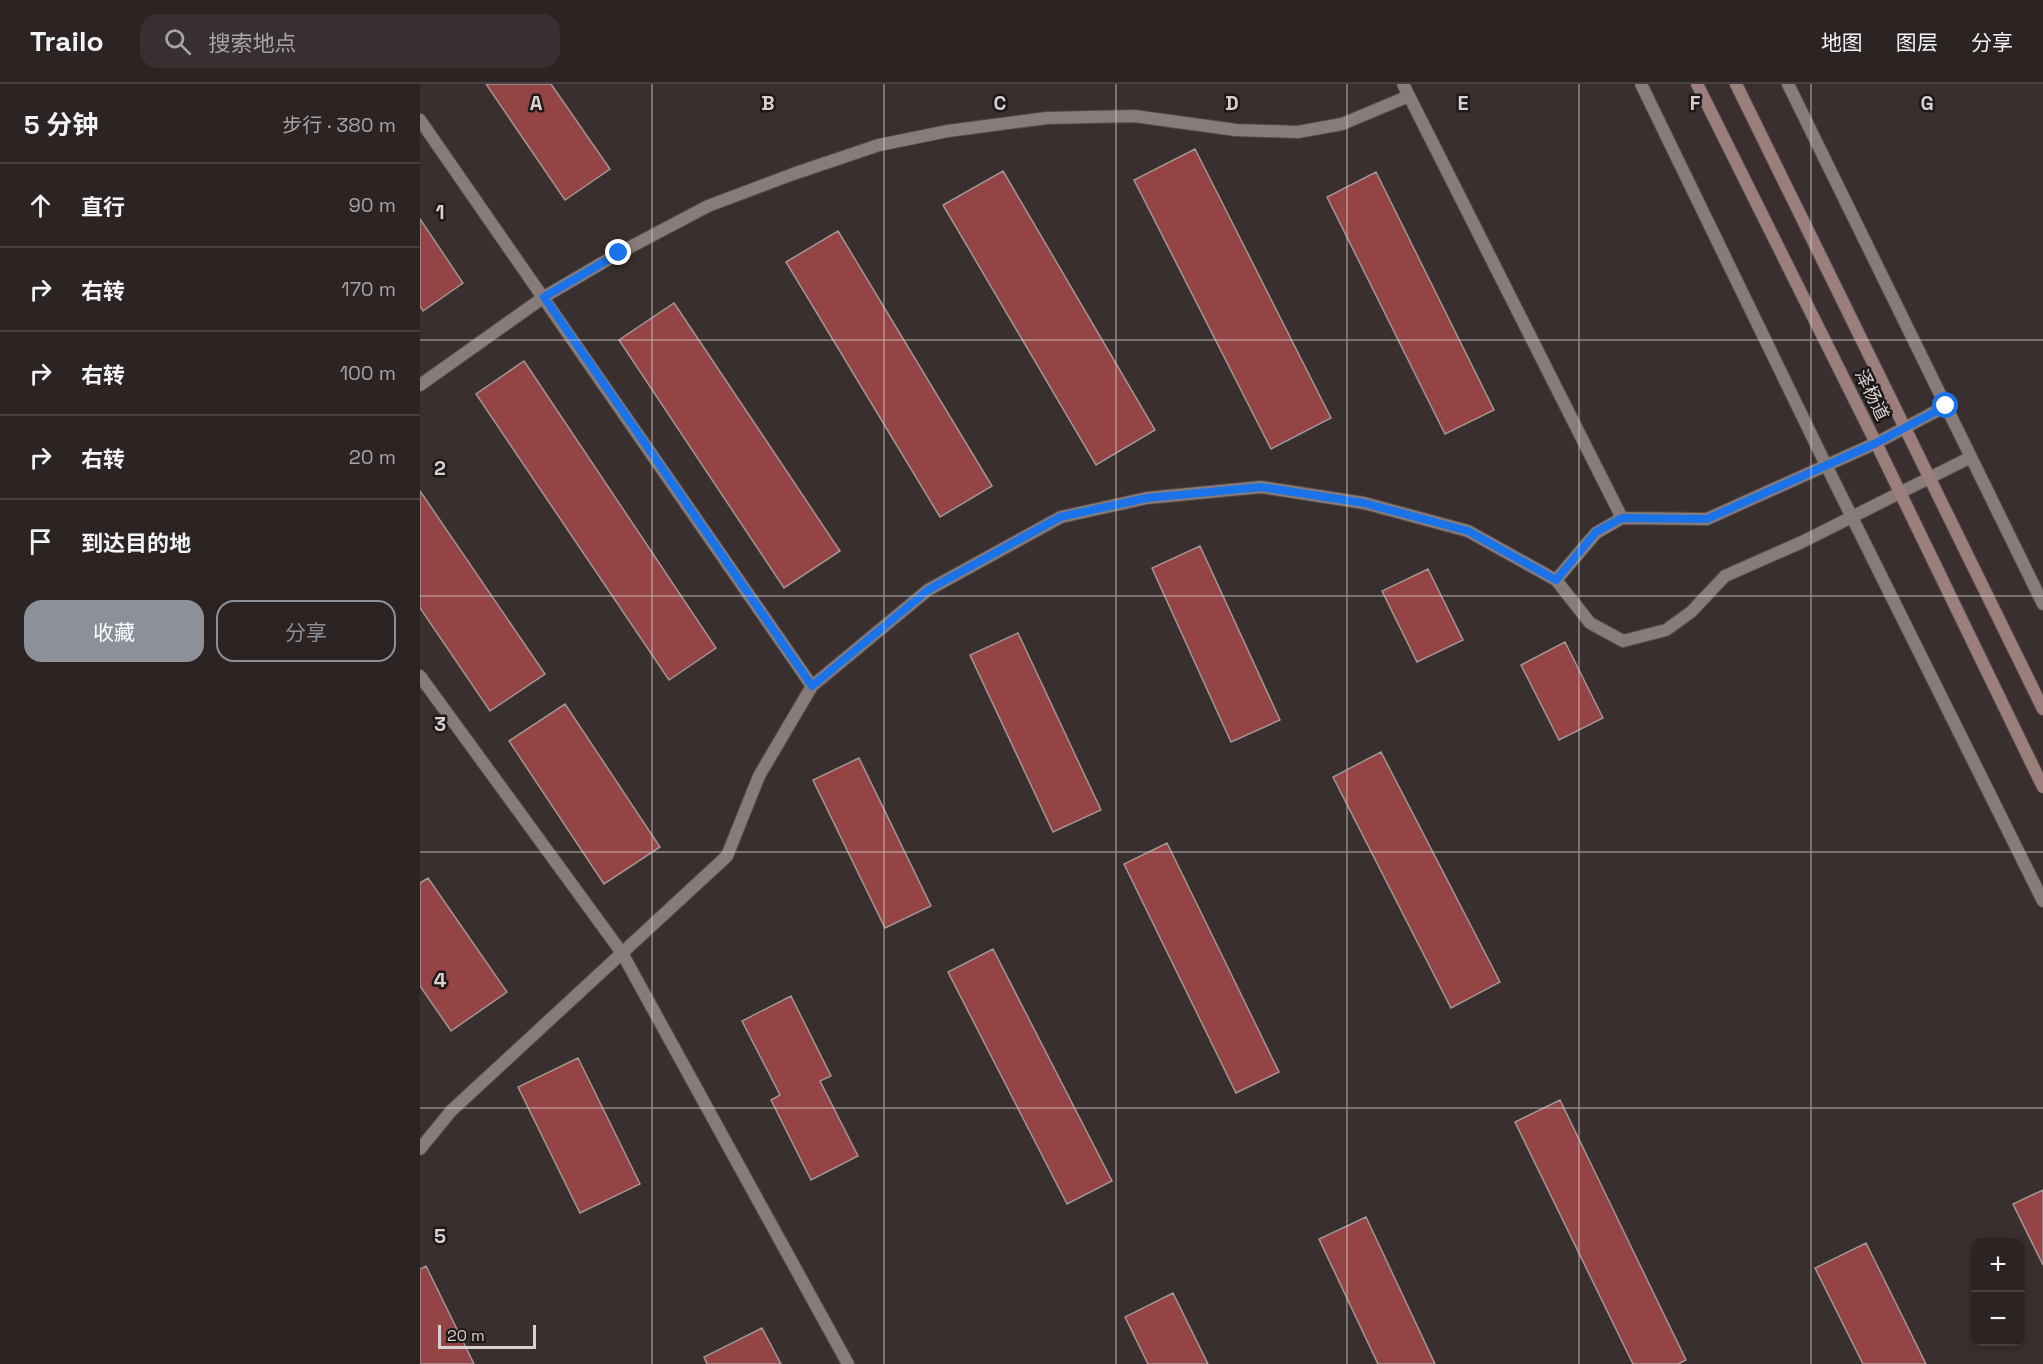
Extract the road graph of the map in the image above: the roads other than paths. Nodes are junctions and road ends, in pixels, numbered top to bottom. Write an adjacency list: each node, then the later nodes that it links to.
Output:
1 (1403, 84): 6 (street)
2 (1641, 84): 14 (street)
3 (1697, 84): 12 (main road, 泽杨道)
4 (1736, 84): 11 (main road, 泽杨道)
5 (1788, 84): 10 (street)
6 (1409, 96): 8 (street); 18 (street)
7 (420, 120): 8 (street)
8 (544, 297): 9 (street); 22 (street)
9 (420, 385)
10 (1946, 406): 11 (street); 13 (street)
11 (1906, 428): 12 (street); 15 (main road, 泽杨道)
12 (1876, 443): 14 (street); 16 (main road, 泽杨道)
13 (1971, 457): 15 (street); 20 (street)
14 (1826, 465): 17 (street); 18 (street)
15 (1930, 477): 16 (street); 23 (main road, 泽杨道)
16 (1899, 492): 17 (street); 24 (main road, 泽杨道)
17 (1852, 516): 19 (street); 25 (street)
18 (1622, 518): 19 (street)
19 (1556, 580): 22 (street)
20 (2043, 604)
21 (420, 676): 26 (street)
22 (812, 686): 26 (street)
23 (2043, 709)
24 (2043, 787)
25 (2043, 901)
26 (622, 953): 27 (street); 28 (street)
27 (420, 1149)
28 (848, 1364)

